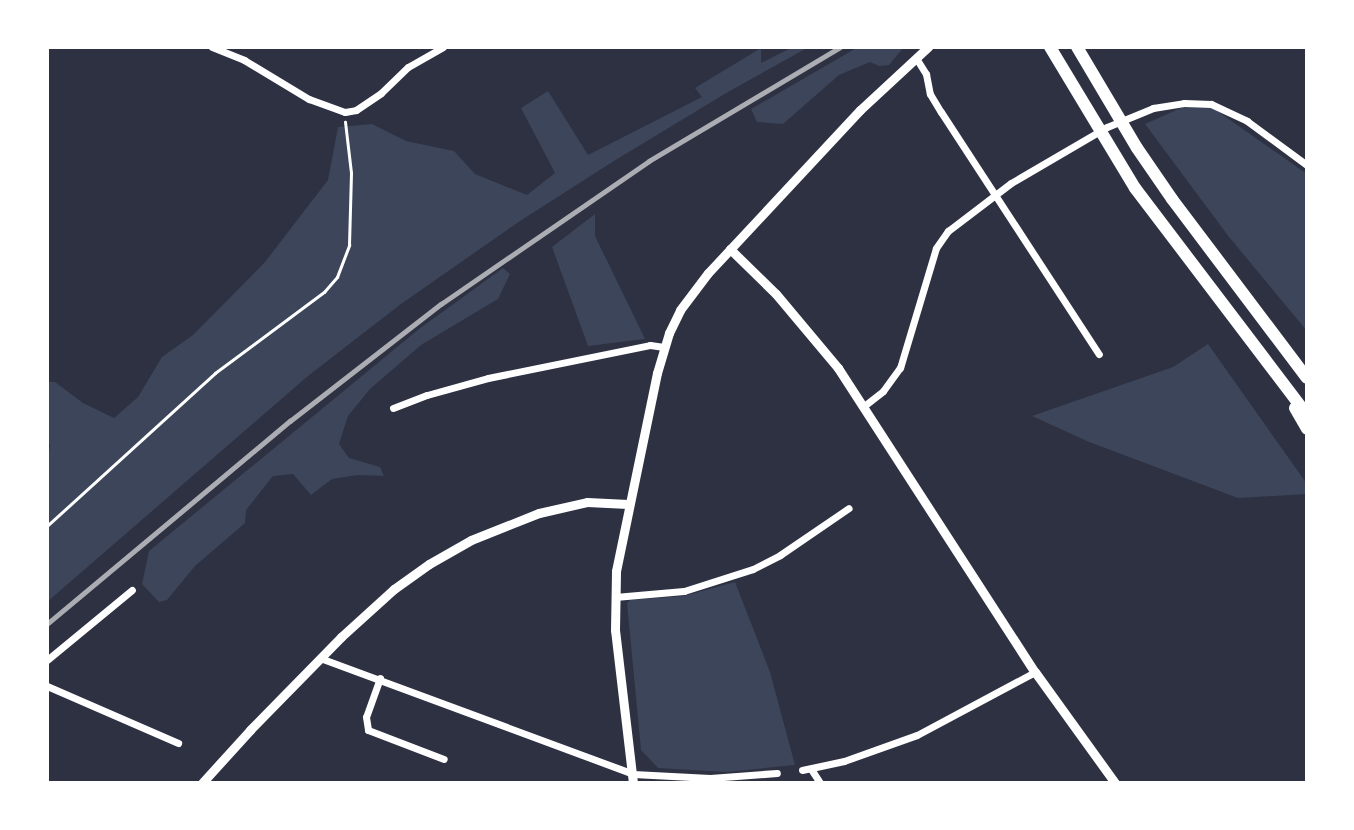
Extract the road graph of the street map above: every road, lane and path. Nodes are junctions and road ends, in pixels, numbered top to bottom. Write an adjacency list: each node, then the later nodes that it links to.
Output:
1 (212, 47): 7 (street)
2 (443, 47): 7 (street)
3 (928, 47): 6 (street)
4 (1050, 47): 13 (highway)
5 (1077, 47): 14 (highway)
6 (916, 58): 9 (street); 10 (street)
7 (345, 112): 21 (path)
8 (1307, 165): 9 (street)
9 (995, 195): 12 (street); 15 (street)
10 (730, 249): 11 (street); 15 (street)
11 (664, 347): 16 (street); 19 (street)
12 (1099, 354)
13 (1277, 378): 17 (highway); 18 (highway)
14 (1307, 378)
15 (864, 405): 26 (street)
16 (393, 408)
17 (1307, 415)
18 (1307, 429)
19 (628, 505): 23 (street); 24 (street)
20 (849, 508): 23 (street)
21 (47, 526)
22 (132, 590): 25 (street)
23 (615, 597): 32 (street)
24 (320, 658): 27 (street); 33 (street)
25 (47, 660)
26 (1035, 672): 34 (street); 35 (street)
27 (380, 678): 30 (street); 32 (street)
28 (47, 686): 29 (street)
29 (178, 743)
30 (444, 759)
31 (777, 773): 32 (street)
32 (633, 778)
33 (202, 783)
34 (820, 783)
35 (1115, 783)

